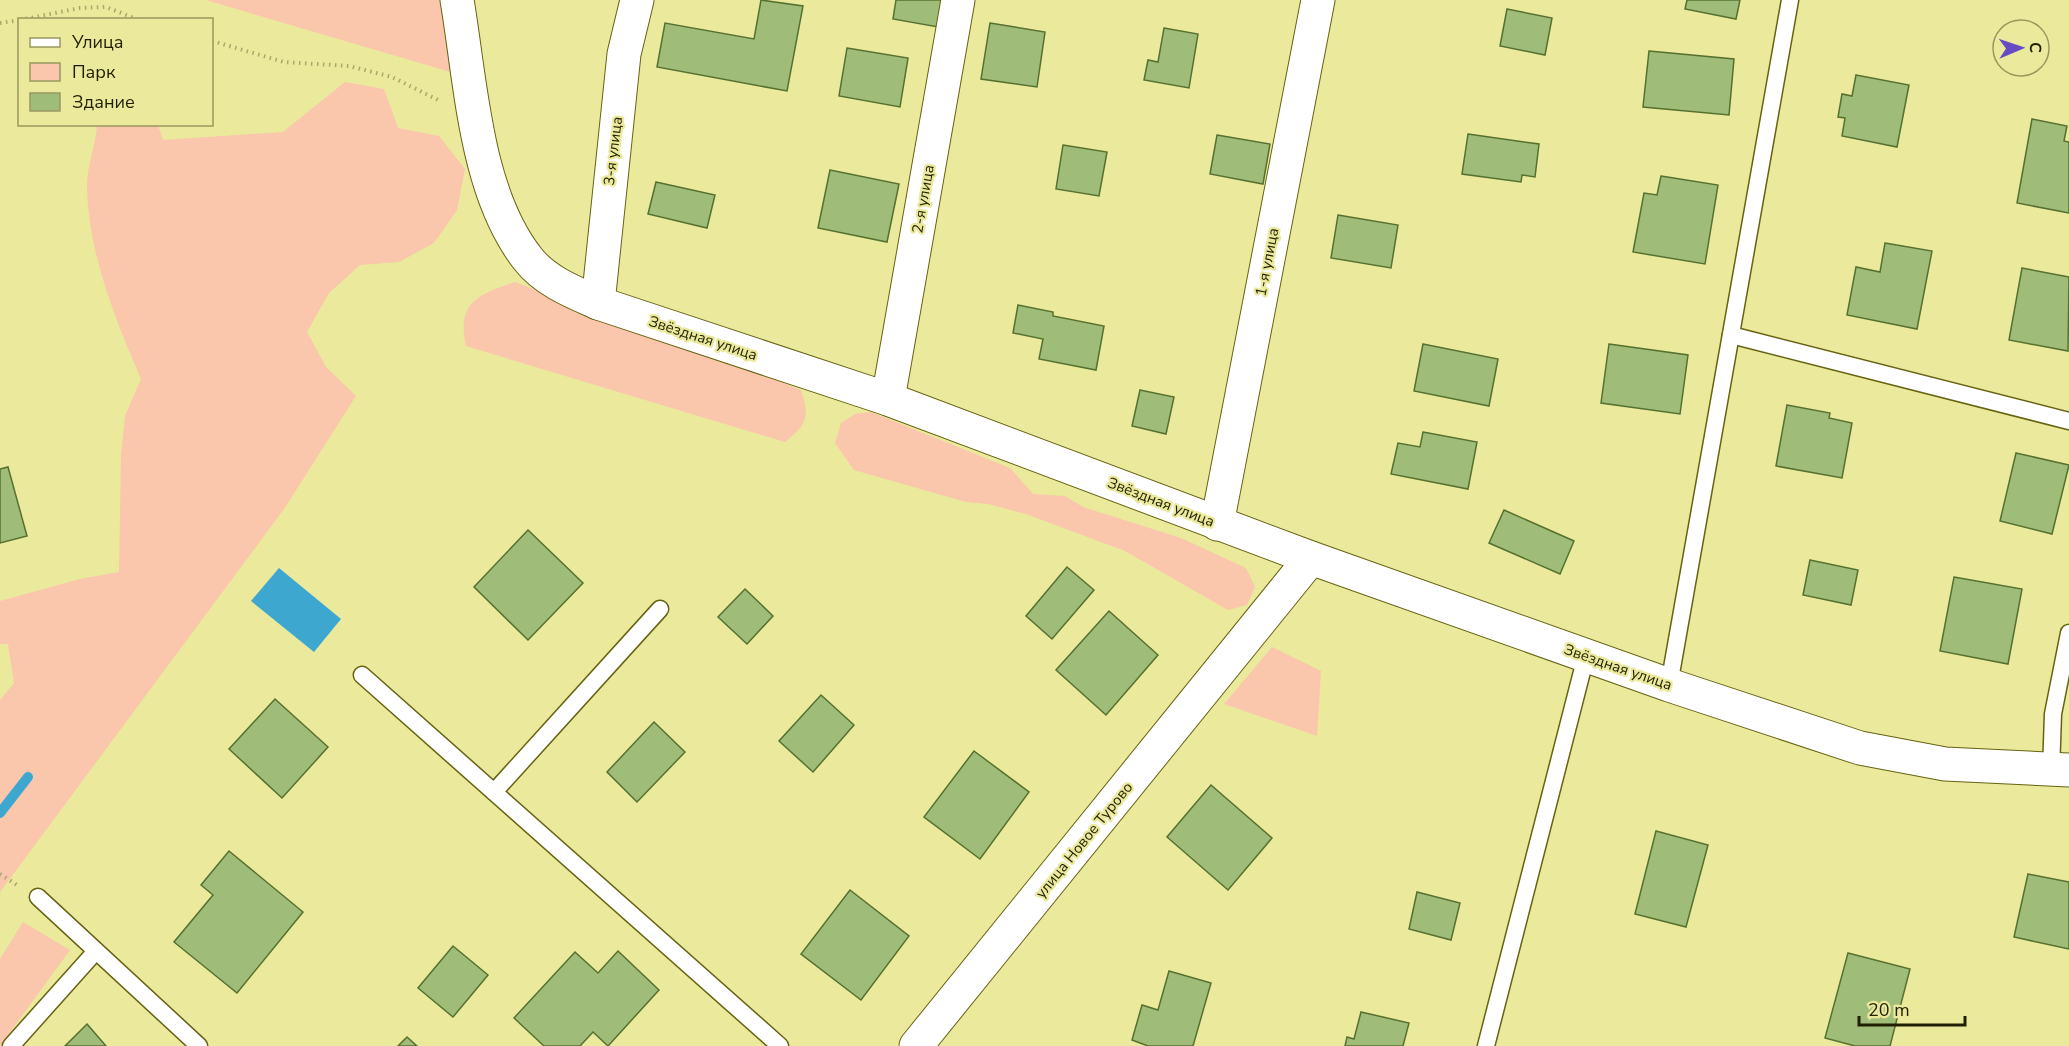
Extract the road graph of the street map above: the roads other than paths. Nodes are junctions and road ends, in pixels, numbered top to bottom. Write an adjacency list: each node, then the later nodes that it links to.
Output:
1 (457, 0): 6 (street, Звёздная улица)
2 (637, 0): 6 (street, 3-я улица)
3 (958, 0): 8 (street, 2-я улица)
4 (1318, 0): 10 (street, 1-я улица)
5 (1790, 0): 7 (lane)
6 (598, 303): 8 (street, Звёздная улица)
7 (1731, 335): 9 (lane); 16 (lane)
8 (888, 399): 10 (street, Звёздная улица)
9 (2069, 421)
10 (1217, 524): 11 (street, Звёздная улица)
11 (1311, 558): 14 (street, Звёздная улица); 24 (street, улица Новое Турово)
12 (660, 609): 18 (lane)
13 (2069, 633): 17 (lane)
14 (1586, 656): 16 (street, Звёздная улица); 25 (lane)
15 (362, 675): 18 (lane)
16 (1669, 685): 17 (street, Звёздная улица)
17 (2060, 770)
18 (494, 792): 23 (lane)
19 (38, 897): 20 (lane)
20 (96, 951): 21 (lane); 22 (lane)
21 (11, 1046)
22 (199, 1046)
23 (780, 1046)
24 (916, 1046)
25 (1486, 1046)

